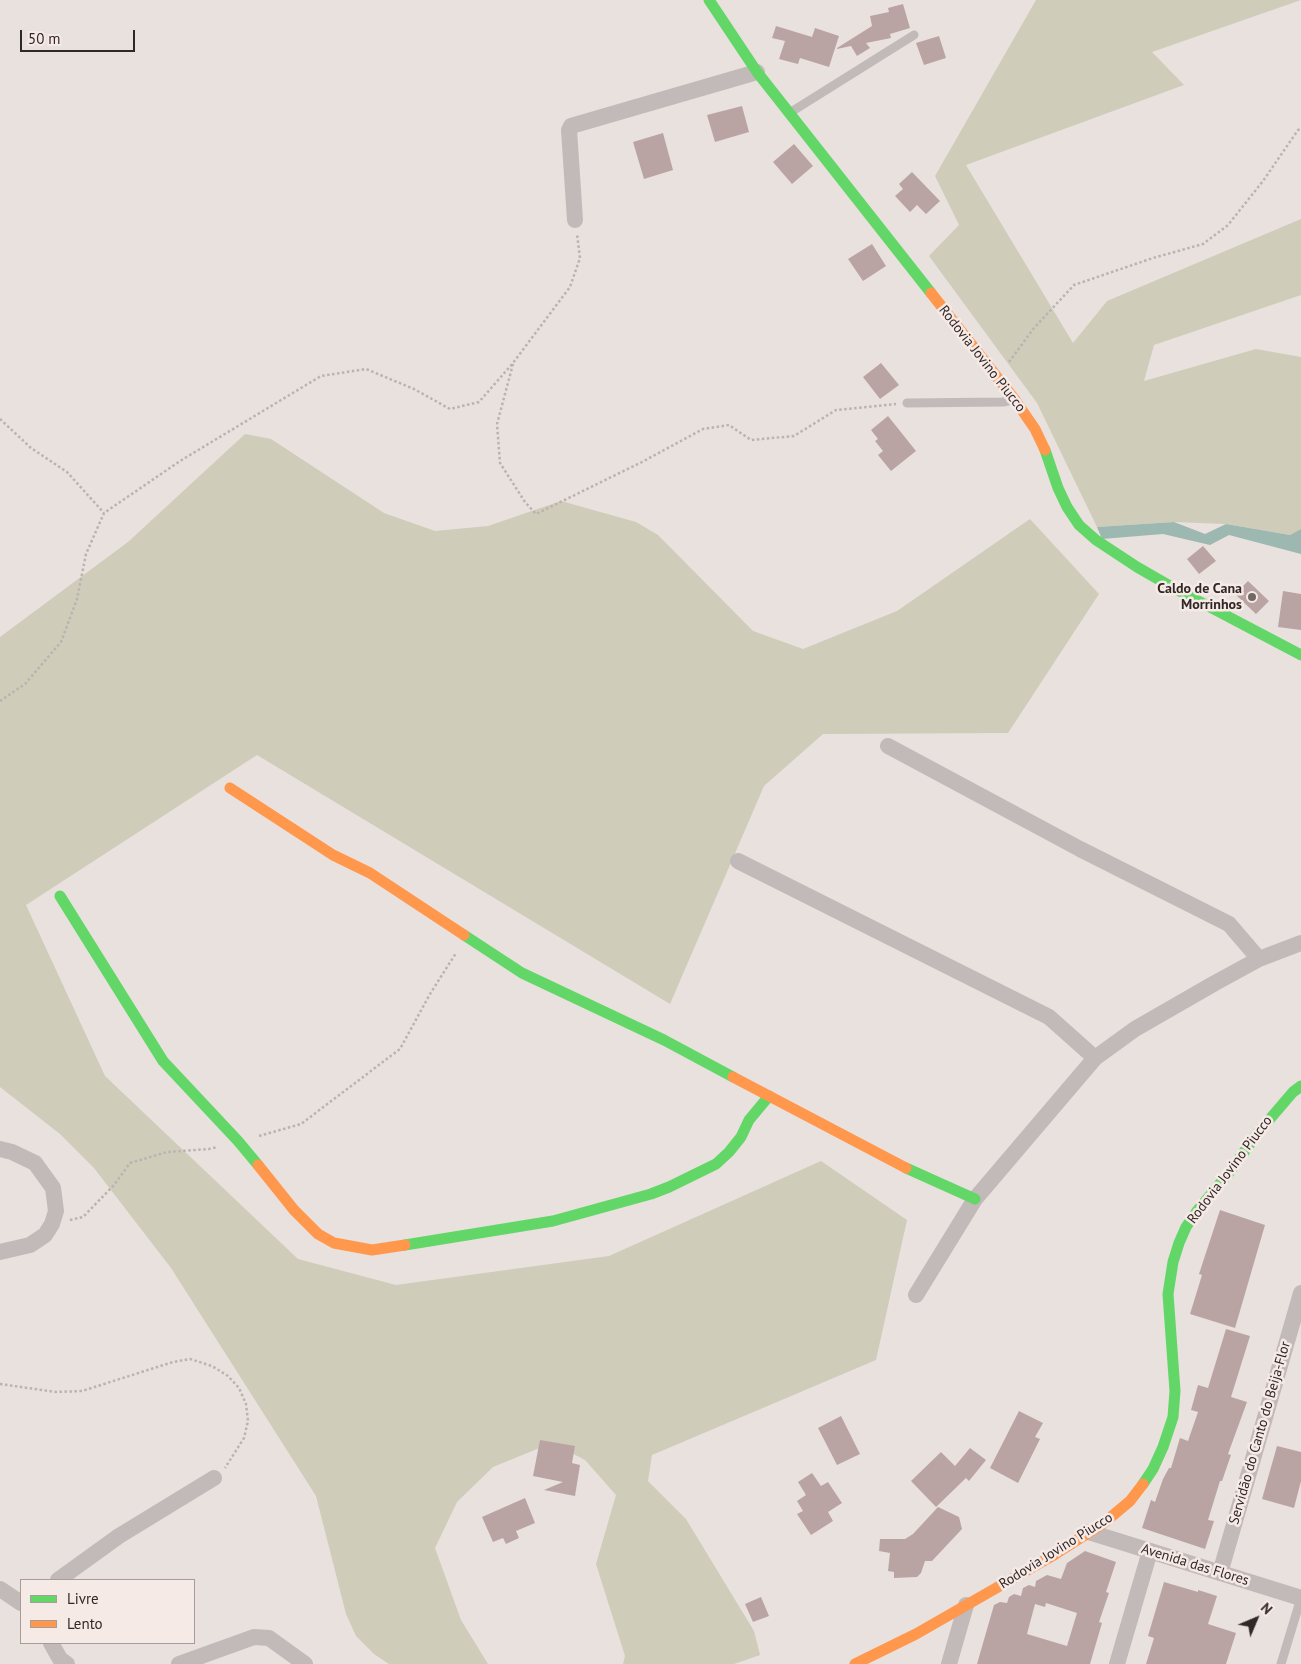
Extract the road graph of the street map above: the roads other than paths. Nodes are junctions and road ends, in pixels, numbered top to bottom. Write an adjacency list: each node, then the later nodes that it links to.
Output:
1 (709, 0): 3 (street, Rodovia Jovino Piucco)
2 (914, 35): 4 (lane)
3 (757, 72): 4 (street, Rodovia Jovino Piucco); 5 (street)
4 (789, 113): 6 (street, Rodovia Jovino Piucco)
5 (575, 220)
6 (1015, 400): 7 (lane); 8 (street, Rodovia Jovino Piucco)
7 (907, 403)
8 (1301, 654)
9 (888, 746): 14 (street)
10 (230, 788): 17 (street)
11 (738, 861): 15 (street)
12 (60, 896): 17 (street)
13 (1301, 943): 14 (street)
14 (1260, 959): 15 (street)
15 (1095, 1058): 19 (street)
16 (1301, 1086): 24 (street, Rodovia Jovino Piucco)
17 (769, 1096): 19 (street)
18 (0, 1149): 20 (street)
19 (975, 1199): 22 (street)
20 (0, 1252)
21 (1301, 1293): 26 (street, Servidão do Canto do Beija-Flor)
22 (916, 1296)
23 (214, 1478): 27 (street)
24 (1089, 1532): 25 (street, Avenida das Flores); 31 (street, Rodovia Jovino Piucco)
25 (1150, 1552): 26 (street, Avenida das Flores); 38 (street)
26 (1220, 1573): 29 (street, Avenida das Flores)
27 (59, 1579)
28 (0, 1589): 30 (street)
29 (1301, 1598): 39 (lane)
30 (20, 1602)
31 (966, 1605): 36 (street, Rodovia Jovino Piucco); 37 (street)
32 (52, 1644): 33 (street)
33 (67, 1664)
34 (179, 1664): 35 (street)
35 (305, 1664)
36 (856, 1664)
37 (949, 1664)
38 (1117, 1664)
39 (1281, 1664)

